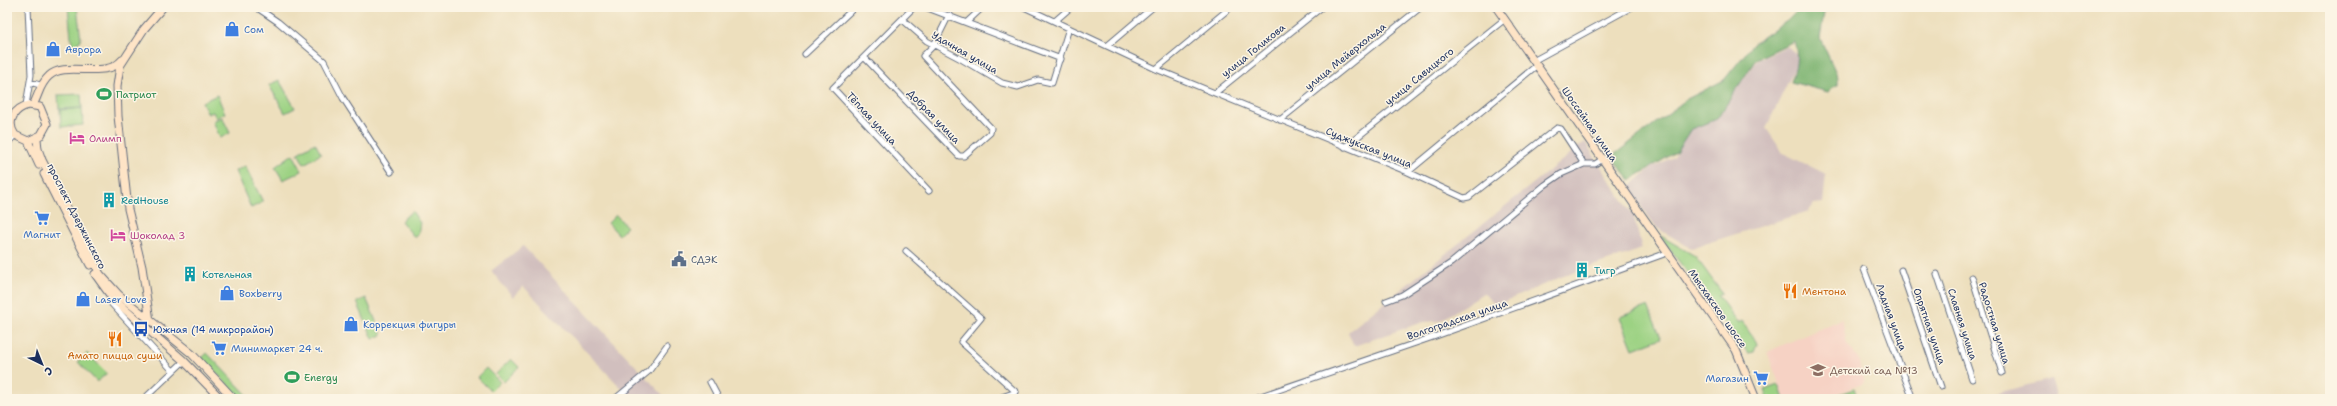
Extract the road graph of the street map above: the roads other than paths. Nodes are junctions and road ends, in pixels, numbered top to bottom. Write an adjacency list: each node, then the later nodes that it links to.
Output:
1 (28, 7): 31 (street)
2 (163, 7): 22 (street)
3 (256, 7): 43 (street)
4 (855, 7): 25 (street)
5 (914, 7): 18 (street, Тёплая улица)
6 (926, 7): 16 (street)
7 (983, 7): 20 (street)
8 (1024, 7): 19 (street)
9 (1072, 7): 19 (street)
10 (1153, 7): 24 (street)
11 (1231, 7): 30 (street)
12 (1322, 7): 33 (street, улица Голикова)
13 (1421, 7): 35 (street, улица Мейерхольда)
14 (1496, 7): 17 (street, Шоссейная улица)
15 (1632, 7): 28 (street)
16 (949, 16): 20 (street); 23 (street)
17 (1504, 19): 28 (street, Шоссейная улица); 40 (street, улица Савицкого)
18 (903, 20): 23 (street, Удачная улица); 26 (street, Тёплая улица)
19 (1055, 21): 21 (street)
20 (967, 22): 27 (street)
21 (1069, 28): 24 (street); 27 (street)
22 (144, 29): 29 (street); 32 (street)
23 (934, 44): 26 (street, Добрая улица); 27 (street, Удачная улица)
24 (1107, 46): 30 (street, Суджукская улица)
25 (805, 54)
26 (864, 57): 45 (street, Тёплая улица)
27 (1060, 59)
28 (1535, 63): 41 (street, Шоссейная улица); 44 (street)
29 (117, 68): 34 (street); 54 (street)
30 (1156, 69): 33 (street, Суджукская улица)
31 (30, 82): 32 (street); 34 (street)
32 (40, 85): 34 (street)
33 (1215, 93): 35 (street, Суджукская улица)
34 (33, 106): 36 (street); 37 (street)
35 (1280, 120): 40 (street, Суджукская улица)
36 (15, 135): 38 (street); 39 (street)
37 (37, 139): 38 (street); 55 (street, проспект Дзержинского)
38 (28, 141): 59 (street, проспект Дзержинского)
39 (7, 144)
40 (1345, 147): 44 (street, Суджукская улица)
41 (1603, 159): 42 (street); 47 (street, Шоссейная улица)
42 (1584, 164): 44 (street, Суджукская улица); 53 (street)
43 (391, 172)
44 (1408, 172)
45 (929, 191)
46 (906, 251): 71 (street)
47 (1667, 253): 72 (street, Волгоградская улица); 73 (street, Мысхакское шоссе)
48 (1864, 269): 65 (street, Ладная улица)
49 (1901, 270): 64 (street, Опрятная улица)
50 (1937, 274): 62 (street, Славная улица)
51 (1972, 277): 61 (street, Радостная улица)
52 (109, 301): 60 (street)
53 (1386, 301)
54 (148, 310): 55 (street); 56 (street)
55 (144, 316): 56 (street, проспект Дзержинского)
56 (150, 321): 58 (street, проспект Дзержинского)
57 (667, 346): 69 (street)
58 (192, 354): 59 (street); 68 (street, проспект Дзержинского)
59 (184, 361): 60 (street); 67 (street, проспект Дзержинского)
60 (173, 371): 66 (street)
61 (2002, 373)
62 (1972, 379)
63 (710, 382): 70 (street)
64 (1942, 387)
65 (1911, 394)
66 (144, 399)
67 (221, 399)
68 (234, 399)
69 (615, 399)
70 (719, 399)
71 (996, 399)
72 (1252, 399)
73 (1756, 399)

